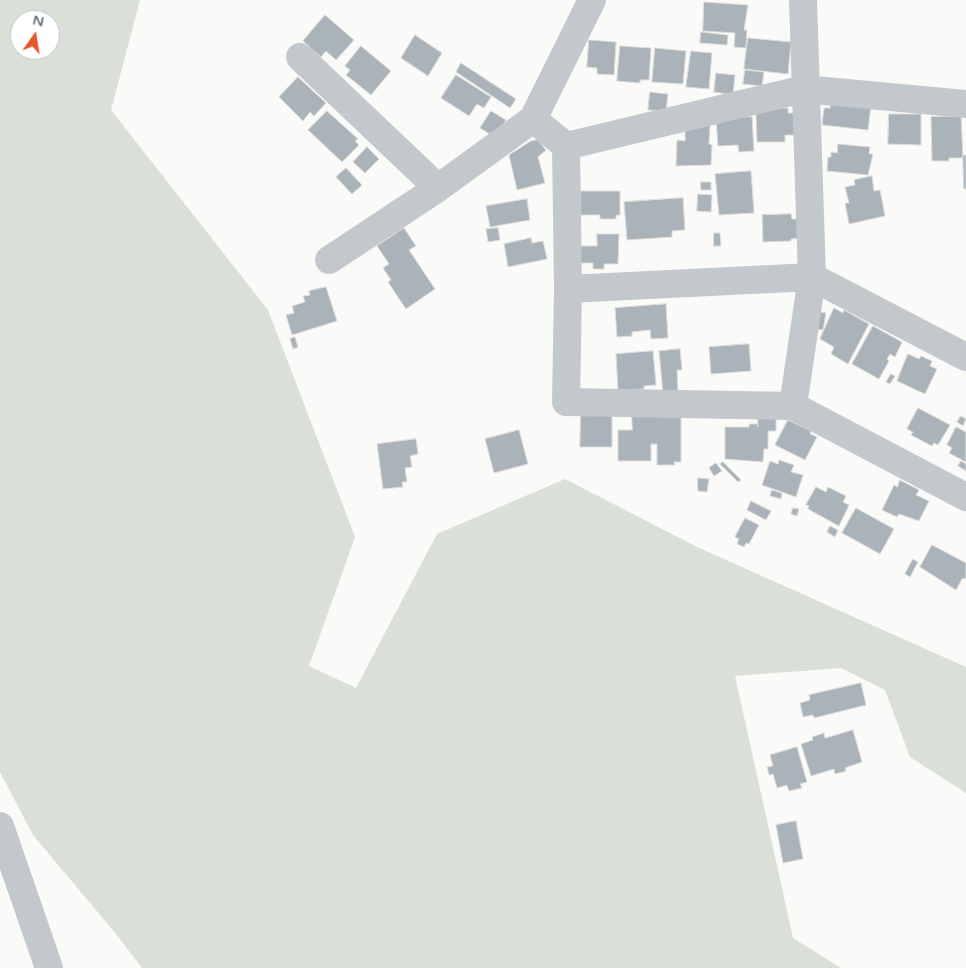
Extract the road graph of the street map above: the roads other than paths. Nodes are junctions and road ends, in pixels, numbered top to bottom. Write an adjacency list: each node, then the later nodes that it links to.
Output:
1 (592, 0): 6 (street)
2 (803, 0): 4 (street)
3 (300, 57): 8 (street)
4 (804, 90): 5 (street); 7 (street); 10 (street)
5 (966, 104)
6 (533, 119): 7 (street); 8 (street)
7 (566, 146): 11 (street)
8 (438, 188): 9 (street)
9 (328, 260)
10 (812, 276): 11 (street); 12 (street); 13 (street)
11 (568, 289): 13 (street)
12 (966, 358)
13 (793, 406): 14 (street)
14 (966, 497)
15 (0, 826): 16 (street)
16 (49, 968)

